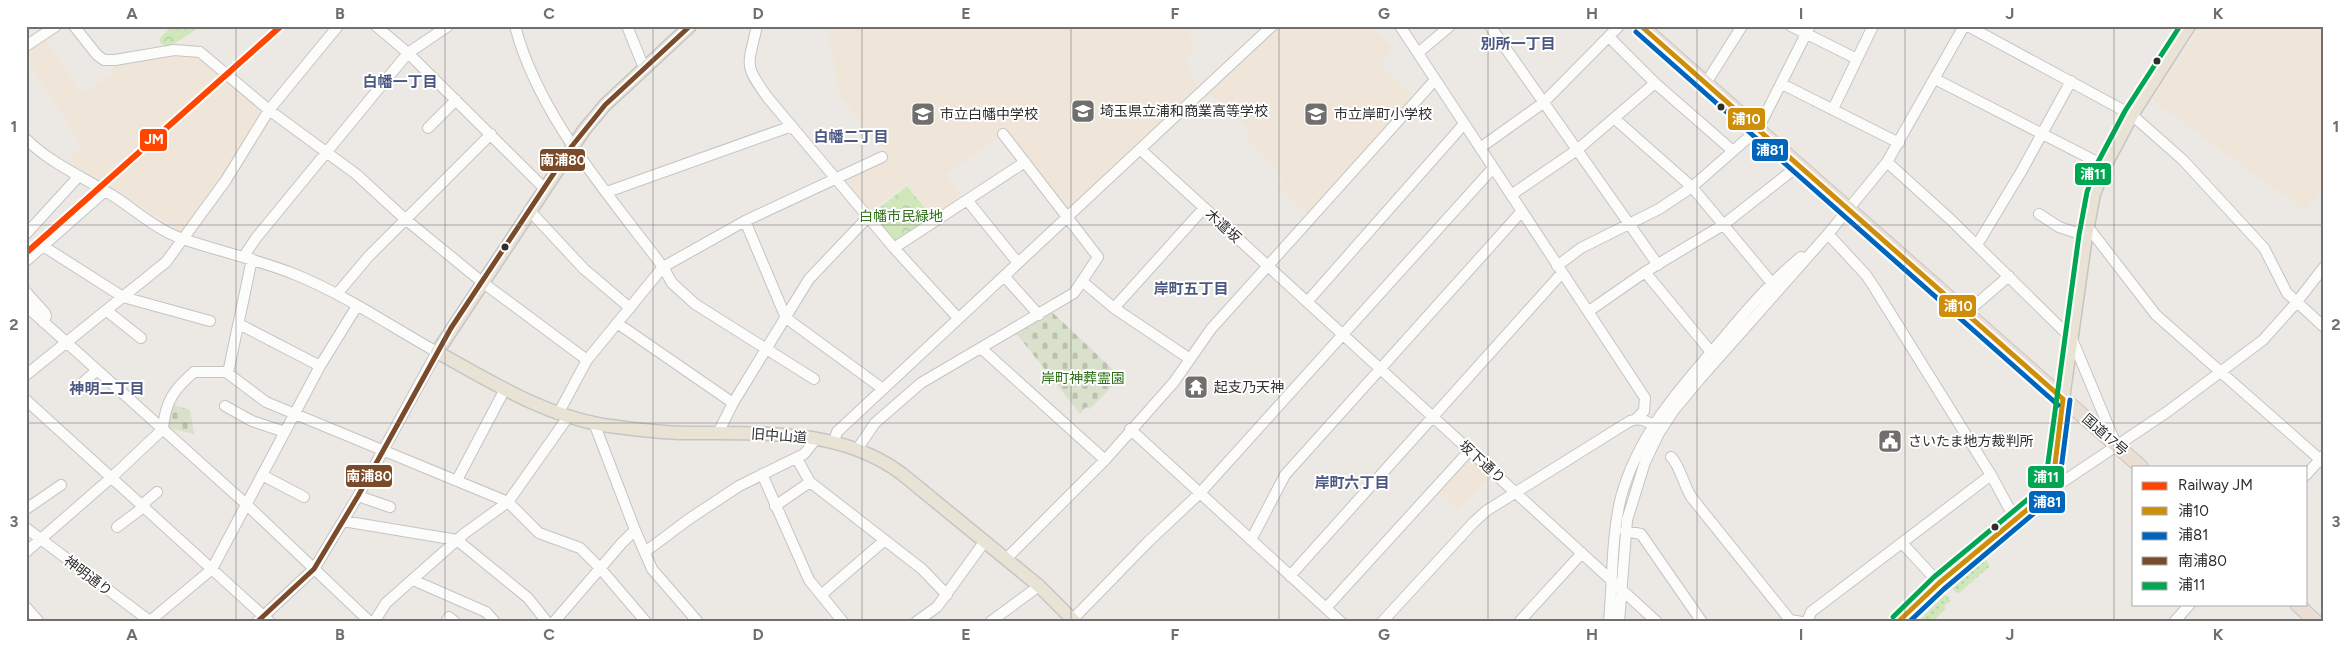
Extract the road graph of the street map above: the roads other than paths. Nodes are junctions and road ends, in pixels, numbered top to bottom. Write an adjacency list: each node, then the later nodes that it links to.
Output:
1 (56, 26): 24 (street)
2 (74, 26): 38 (street)
3 (338, 26): 38 (street)
4 (376, 26): 25 (street)
5 (448, 26): 25 (street)
6 (515, 26): 50 (street)
7 (627, 26): 28 (street)
8 (690, 26): 28 (main road)
9 (757, 26): 42 (street)
10 (1272, 26): 52 (street)
11 (1400, 26): 26 (street)
12 (1450, 26): 26 (street)
13 (1490, 26): 36 (street)
14 (1619, 26): 23 (street)
15 (1742, 26): 33 (street)
16 (1791, 26): 22 (street)
17 (1873, 26): 27 (street)
18 (1964, 26): 29 (street)
19 (1968, 26): 31 (street)
20 (1644, 27): 33 (highway, 国道17号)
21 (2188, 27): 39 (main road)
22 (1808, 30): 27 (street); 34 (street)
23 (1609, 37): 32 (street); 36 (street)
24 (26, 46)
25 (408, 52): 35 (street); 55 (street)
26 (1418, 53): 30 (street)
27 (1858, 58): 37 (street)
28 (644, 68): 50 (main road)
29 (1935, 79): 45 (street); 49 (street)
30 (1435, 80): 41 (street); 93 (street)
31 (2071, 81): 39 (street); 45 (street)
32 (1655, 83): 40 (street); 54 (street)
33 (1706, 83): 44 (highway, 国道17号)
34 (1782, 84): 37 (street); 44 (street)
35 (456, 100): 43 (street); 46 (street)
36 (1543, 103): 51 (street); 53 (street)
37 (1833, 109): 49 (street)
38 (269, 110): 55 (street); 84 (street)
39 (2132, 115): 60 (main road); 106 (street)
40 (1615, 119): 53 (street); 64 (street)
41 (1464, 124): 51 (street); 105 (street)
42 (792, 126): 63 (street); 67 (street)
43 (428, 128)
44 (1758, 129): 54 (street); 59 (highway, 国道17号)
45 (2042, 133): 60 (street); 85 (street)
46 (491, 134): 65 (street); 77 (street)
47 (1003, 134): 57 (street)
48 (26, 139): 62 (street)
49 (1900, 143): 58 (street)
50 (572, 146): 65 (main road); 67 (street)
51 (1480, 148): 61 (street)
52 (1140, 149): 70 (street, 木遣坂); 76 (street)
53 (1577, 150): 68 (street); 79 (street)
54 (1733, 152): 64 (street)
55 (326, 153): 77 (street); 88 (street)
56 (882, 157): 63 (street)
57 (1025, 162): 69 (street); 76 (street)
58 (1887, 162): 71 (street); 85 (street)
59 (1798, 166): 71 (highway, 国道17号); 80 (street)
60 (2105, 166): 82 (main road)
61 (1493, 168): 68 (street); 122 (street)
62 (79, 176): 66 (street); 81 (street)
63 (838, 178): 75 (street); 78 (street)
64 (1692, 187): 79 (street); 80 (street)
65 (544, 188): 72 (main road)
66 (105, 191): 84 (street); 86 (street)
67 (607, 192): 92 (street)
68 (1511, 195): 73 (street)
69 (967, 200): 87 (street); 90 (street)
70 (1204, 208): 93 (street, 木遣坂); 110 (street)
71 (1849, 209): 83 (street); 113 (highway, 国道17号)
72 (529, 210): 99 (main road); 109 (street)
73 (1522, 211): 95 (street); 133 (street)
74 (2040, 214): 82 (street)
75 (869, 216): 87 (street); 115 (street)
76 (1068, 216): 90 (street); 100 (street)
77 (405, 219): 99 (street); 103 (street)
78 (746, 221): 92 (street); 115 (street)
79 (1629, 223): 91 (street); 95 (street)
80 (1722, 225): 91 (street); 101 (street)
81 (27, 232)
82 (2087, 232): 124 (main road); 135 (street)
83 (1828, 234): 101 (street); 170 (street); 192 (street)
84 (184, 240): 88 (street); 104 (street)
85 (1977, 245): 98 (street)
86 (43, 246): 89 (street); 104 (street)
87 (894, 248): 116 (street)
88 (248, 257): 103 (street); 119 (street)
89 (26, 261)
90 (1018, 263): 97 (street)
91 (1658, 265): 96 (street)
92 (663, 267): 109 (street); 127 (street)
93 (1268, 267): 105 (street, 木遣坂); 130 (street)
94 (2324, 267): 106 (street)
95 (1559, 270): 112 (street); 148 (street)
96 (1645, 272): 112 (street); 129 (street)
97 (1004, 276): 114 (street); 116 (street)
98 (2009, 276): 113 (street); 124 (street)
99 (482, 282): 128 (main road); 131 (street)
100 (1083, 282): 110 (street); 114 (street)
101 (1770, 282): 129 (street)
102 (26, 292): 118 (street)
103 (337, 294): 108 (street)
104 (123, 297): 111 (street); 117 (street)
105 (1307, 302): 122 (street, 坂下通り)
106 (2296, 302): 121 (street); 135 (street)
107 (26, 306): 118 (street)
108 (357, 306): 128 (street); 132 (street)
109 (630, 308): 120 (street)
110 (1114, 308): 130 (street)
111 (107, 311): 123 (street); 125 (street)
112 (1589, 311): 149 (street)
113 (1966, 313): 142 (highway, 国道17号)
114 (1039, 315): 126 (street)
115 (786, 318): 127 (street); 141 (street)
116 (958, 318): 141 (street)
117 (210, 321)
118 (43, 322): 125 (street)
119 (239, 324): 132 (street); 136 (street)
120 (617, 324): 131 (street); 144 (street)
121 (2324, 327)
122 (1343, 335): 133 (street, 坂下通り); 177 (street)
123 (141, 338)
124 (2072, 339): 142 (main road); 158 (street)
125 (65, 342): 134 (street); 137 (street)
126 (982, 348): 159 (street); 165 (street)
127 (766, 349): 138 (street); 144 (street)
128 (437, 352): 140 (main road, 旧中山道); 160 (street)
129 (1711, 352): 151 (street)
130 (1190, 359): 153 (street)
131 (587, 360): 147 (street)
132 (320, 366): 146 (street)
133 (1379, 368): 148 (street, 坂下通り); 196 (street)
134 (97, 370): 139 (street); 152 (street)
135 (2220, 372): 158 (street); 164 (street)
136 (228, 373): 146 (street); 152 (street)
137 (26, 375)
138 (814, 379)
139 (77, 388)
140 (505, 388): 147 (main road, 旧中山道); 172 (street)
141 (883, 389): 157 (street)
142 (2063, 399): 158 (highway, 国道17号); 175 (highway)
143 (26, 400): 171 (street)
144 (733, 403): 155 (street)
145 (225, 406): 154 (street)
146 (294, 414): 154 (street); 160 (street)
147 (563, 415): 150 (main road, 旧中山道); 181 (street)
148 (1432, 417): 161 (street, 坂下通り); 206 (street)
149 (1637, 418): 151 (street); 178 (street)
150 (594, 423): 155 (main road, 旧中山道); 191 (street)
151 (1653, 425): 208 (street)
152 (164, 429): 171 (street); 182 (street)
153 (1130, 429): 165 (street); 177 (street)
154 (285, 432): 168 (street)
155 (718, 433): 156 (main road, 旧中山道)
156 (816, 439): 157 (main road, 旧中山道); 163 (street)
157 (834, 441): 159 (main road, 旧中山道)
158 (2116, 445): 166 (highway, 国道17号); 175 (street)
159 (858, 448): 197 (main road, 旧中山道)
160 (383, 450): 172 (street); 179 (street)
161 (1469, 451): 178 (street, 坂下通り); 217 (street)
162 (1671, 457): 241 (street)
163 (797, 459): 169 (street); 173 (street)
164 (2322, 459): 167 (street)
165 (1105, 460): 202 (street)
166 (2140, 466)
167 (2308, 473)
168 (262, 474): 180 (street); 182 (street)
169 (762, 474): 184 (street); 200 (street)
170 (1991, 475): 187 (street); 198 (street)
171 (112, 477): 183 (street); 193 (street)
172 (457, 480): 181 (street)
173 (810, 482): 184 (street); 195 (street)
174 (60, 485): 186 (street)
175 (2052, 489): 187 (highway)
176 (157, 492): 183 (street)
177 (1200, 493): 196 (street); 220 (street)
178 (1516, 493): 201 (street, 坂下通り); 235 (street)
179 (358, 496): 185 (street); 188 (street)
180 (304, 498)
181 (508, 502): 194 (street); 203 (street)
182 (246, 504): 204 (street); 205 (street)
183 (144, 505): 189 (street); 204 (street)
184 (775, 506): 212 (street)
185 (390, 508)
186 (26, 509)
187 (2015, 519): 209 (highway)
188 (343, 521): 194 (street); 205 (street)
189 (117, 527)
190 (26, 528): 193 (street, 神明通り)
191 (635, 530): 200 (street); 203 (street)
192 (1625, 531): 211 (street); 240 (street)
193 (42, 540): 199 (street); 221 (street, 神明通り)
194 (457, 540): 207 (street); 228 (street)
195 (885, 540): 212 (street); 213 (street)
196 (1251, 540): 206 (street)
197 (985, 541): 202 (main road, 旧中山道); 213 (street)
198 (1902, 543): 209 (street); 242 (street)
199 (26, 552)
200 (644, 552): 231 (street)
201 (1582, 553): 208 (street, 坂下通り); 236 (street)
202 (1006, 559): 210 (main road, 旧中山道)
203 (600, 568): 229 (street); 230 (street)
204 (212, 569): 218 (street); 221 (street)
205 (314, 570): 218 (street); 224 (street)
206 (1290, 576): 217 (street)
207 (413, 580): 219 (street); 225 (street)
208 (1612, 580): 211 (street, 坂下通り); 237 (street)
209 (1939, 583): 243 (highway)
210 (1040, 586): 220 (main road, 旧中山道); 222 (street)
211 (1620, 588): 238 (street); 239 (street, 坂下通り)
212 (821, 595): 232 (street)
213 (947, 595): 233 (street)
214 (2188, 606): 244 (street)
215 (2298, 606): 245 (highway)
216 (26, 607): 223 (street)
217 (1326, 608): 234 (street)
218 (264, 620)
219 (498, 620)
220 (1074, 620)
221 (151, 621)
222 (992, 621)
223 (39, 622)
224 (370, 622)
225 (374, 622)
226 (446, 622): 227 (street)
227 (455, 622)
228 (547, 622)
229 (554, 622)
230 (646, 622)
231 (698, 622)
232 (843, 622)
233 (916, 622)
234 (1341, 622)
235 (1382, 622)
236 (1519, 622)
237 (1609, 622)
238 (1619, 622)
239 (1657, 622)
240 (1702, 622)
241 (1802, 622)
242 (1807, 622)
243 (1898, 622)
244 (2174, 622)
245 (2316, 622)

